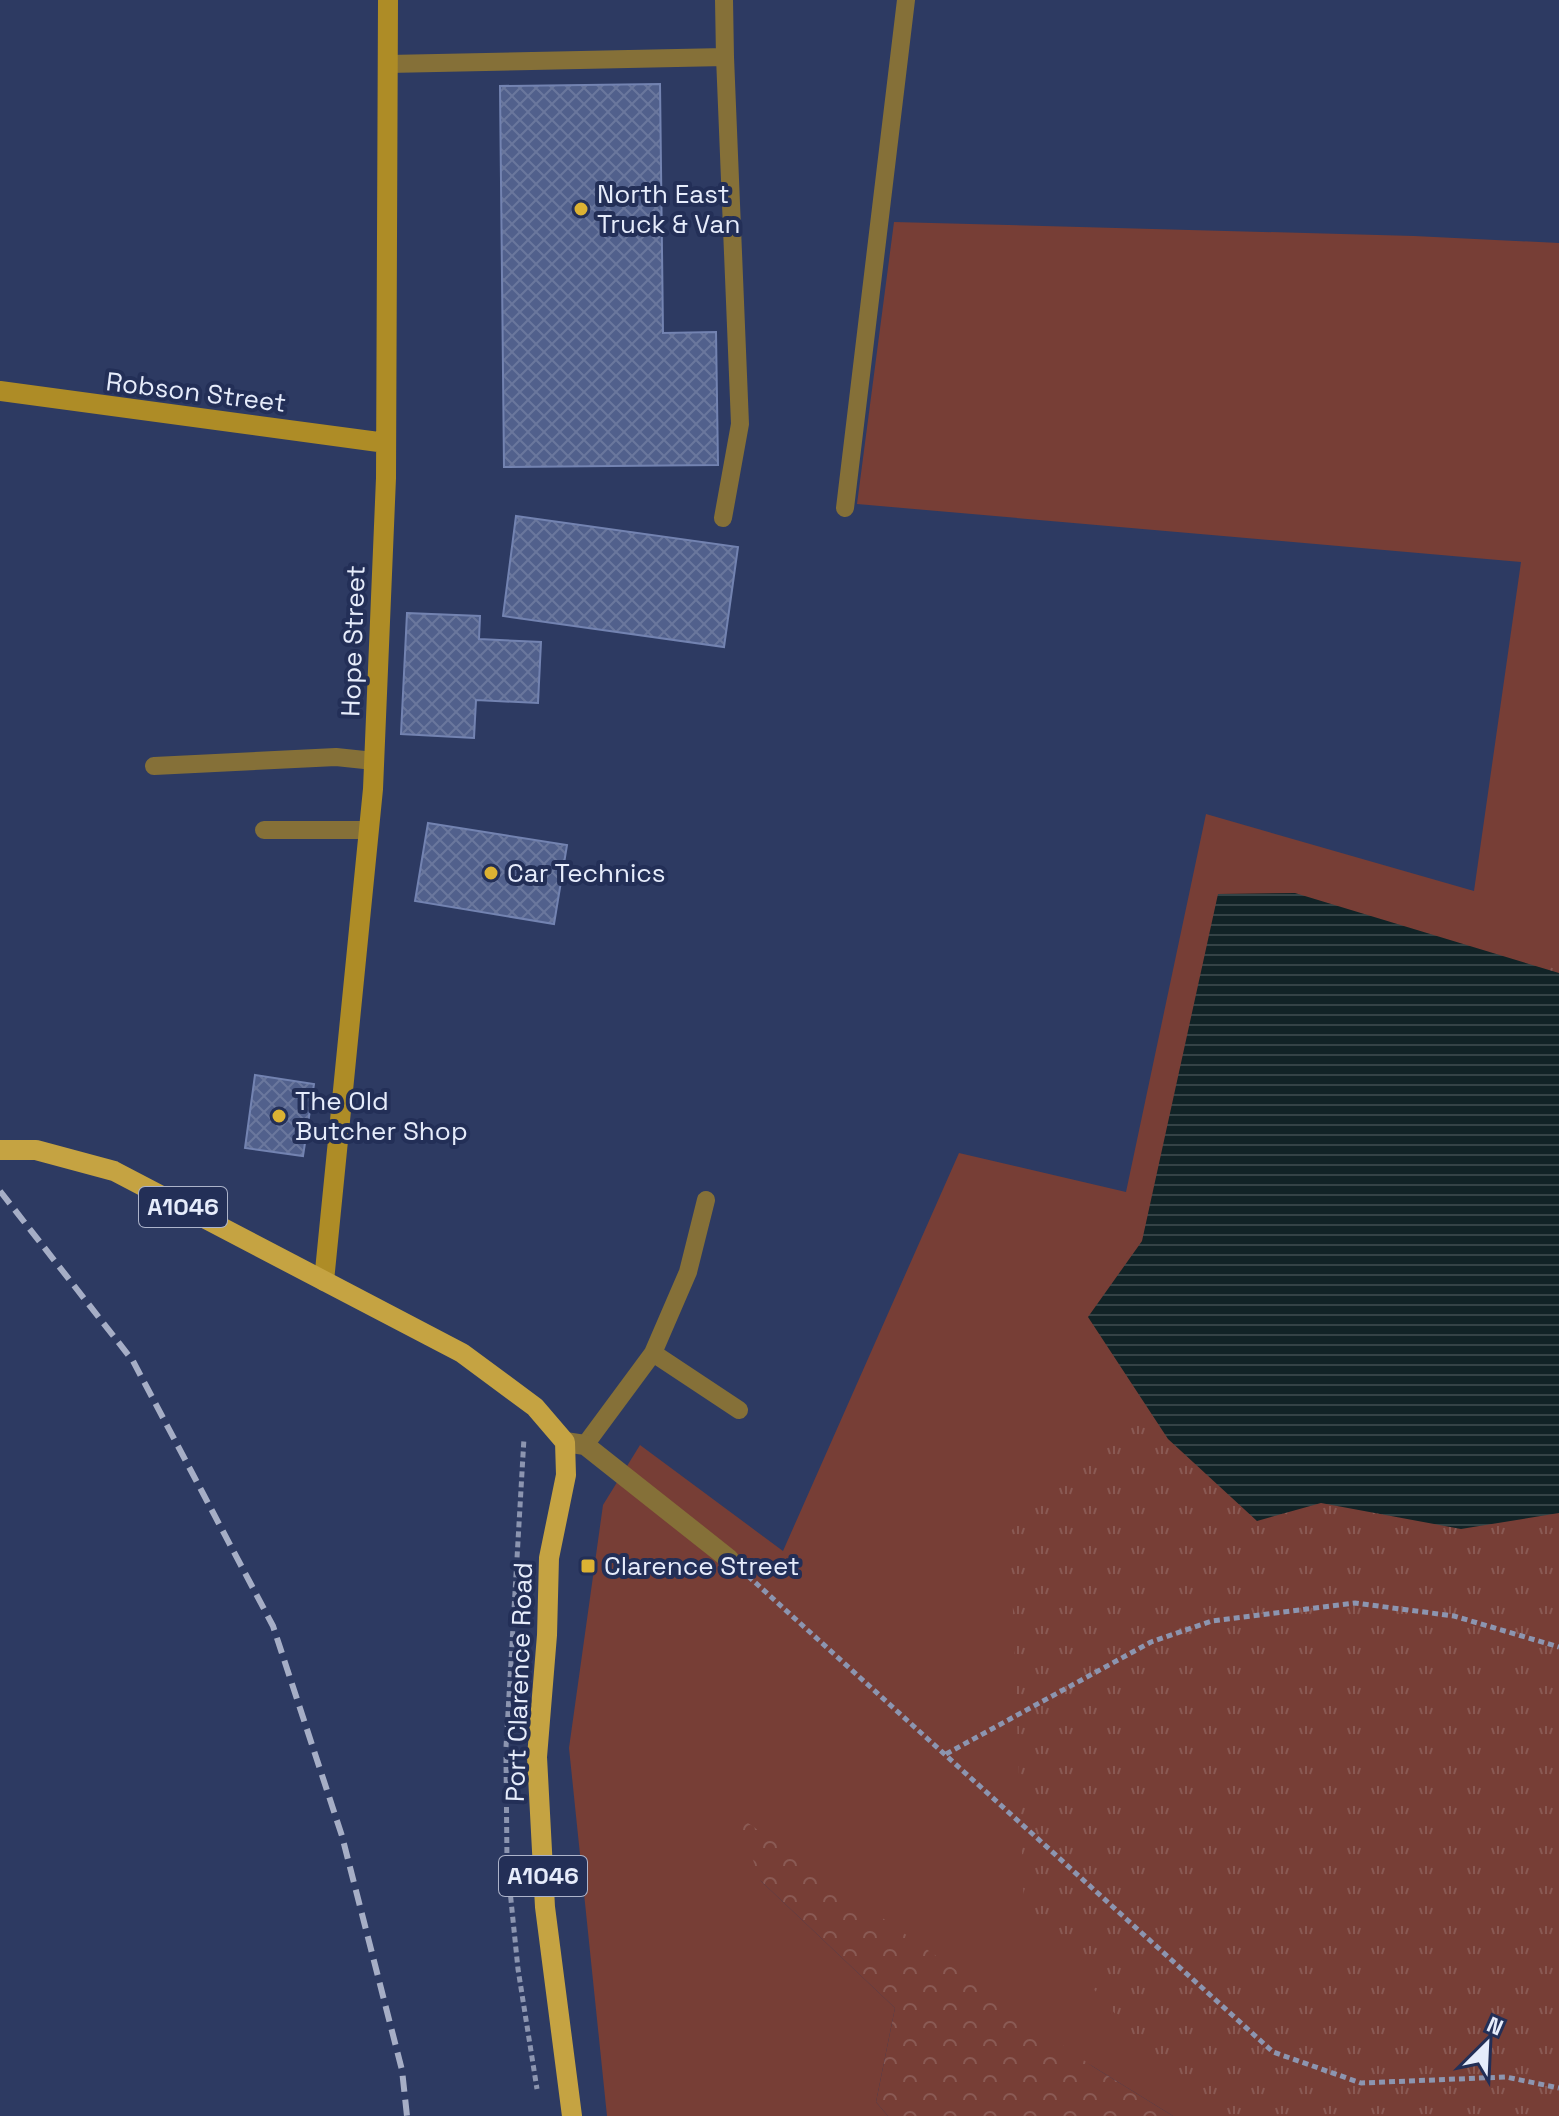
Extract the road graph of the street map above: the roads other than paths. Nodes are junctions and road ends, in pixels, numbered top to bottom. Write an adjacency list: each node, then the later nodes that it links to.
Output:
1 (388, 0): 5 (main road, Hope Street)
2 (724, 0): 4 (lane)
3 (906, 0): 8 (lane)
4 (725, 57): 5 (lane); 9 (lane)
5 (388, 64): 7 (main road, Hope Street)
6 (0, 391): 7 (main road, Robson Street)
7 (386, 443): 10 (main road, Hope Street)
8 (845, 508)
9 (723, 518)
10 (374, 761): 11 (lane); 13 (main road, Hope Street)
11 (154, 766)
12 (264, 830): 13 (lane)
13 (369, 830): 16 (main road, Hope Street)
14 (0, 1150): 16 (main road, A1046)
15 (706, 1200): 17 (lane)
16 (324, 1281): 19 (main road, A1046)
17 (653, 1353): 18 (lane); 19 (lane)
18 (739, 1410)
19 (575, 1444): 20 (street); 21 (main road, Port Clarence Road / A1046)
20 (729, 1559)
21 (572, 2116)

